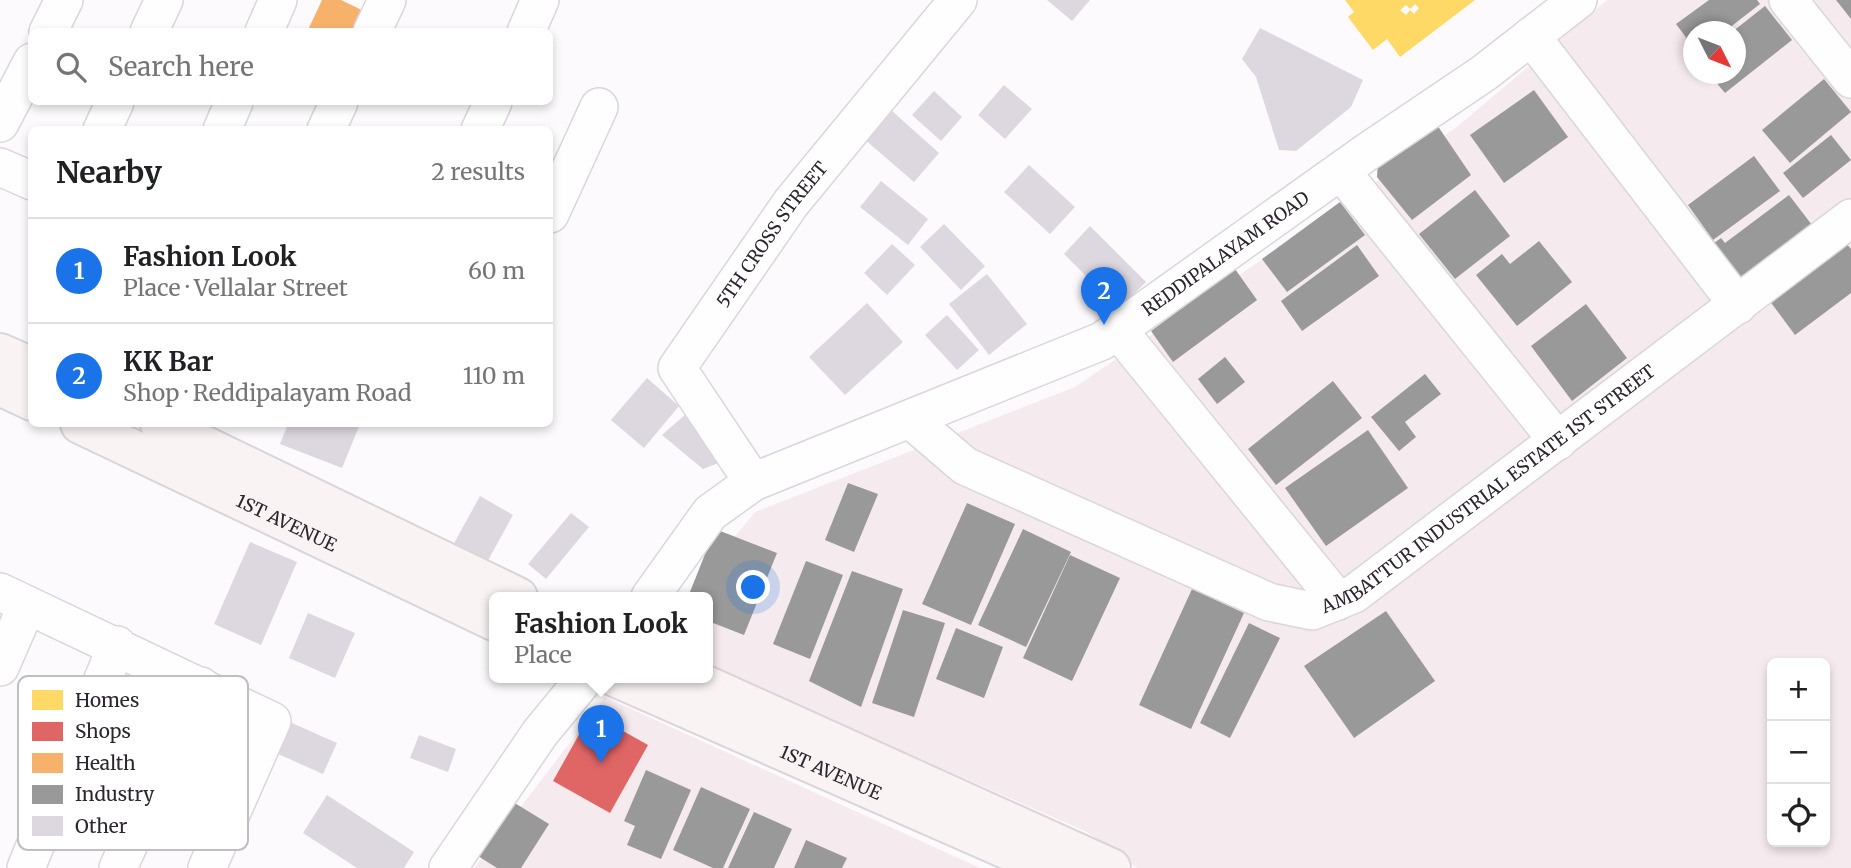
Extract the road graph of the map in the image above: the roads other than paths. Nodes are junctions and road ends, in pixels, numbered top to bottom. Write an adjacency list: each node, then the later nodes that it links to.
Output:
1 (64, 0): 9 (street)
2 (164, 0): 10 (street)
3 (278, 0): 11 (street)
4 (387, 0): 12 (street)
5 (540, 0): 13 (street)
6 (958, 0): 40 (street, 5TH CROSS STREET)
7 (1577, 0): 14 (street, REDDIPALAYAM ROAD)
8 (1788, 0): 16 (street)
9 (50, 28)
10 (151, 28)
11 (266, 28)
12 (375, 28)
13 (528, 28)
14 (1531, 36): 28 (street, REDDIPALAYAM ROAD); 32 (street)
15 (28, 70): 22 (street)
16 (1851, 79)
17 (114, 105): 23 (street)
18 (233, 105): 24 (street)
19 (338, 105): 25 (street)
20 (492, 105): 26 (street)
21 (599, 107): 30 (street)
22 (0, 123)
23 (104, 126)
24 (224, 126)
25 (328, 126)
26 (482, 126)
27 (0, 167): 29 (street)
28 (1341, 171): 33 (street, REDDIPALAYAM ROAD); 39 (street)
29 (28, 179)
30 (553, 207)
31 (1851, 218): 32 (street, AMBATTUR INDUSTRIAL ESTATE 1ST STREET)
32 (1738, 305): 39 (street, AMBATTUR INDUSTRIAL ESTATE 1ST STREET)
33 (1118, 330): 36 (street, REDDIPALAYAM ROAD); 44 (street)
34 (8, 367): 35 (main road)
35 (28, 395)
36 (911, 420): 40 (street, REDDIPALAYAM ROAD); 44 (street, AMBATTUR INDUSTRIAL ESTATE 1ST STREET)
37 (101, 427): 38 (main road, 1ST AVENUE)
38 (178, 438): 41 (main road, 1ST AVENUE); 45 (main road, 1ST AVENUE)
39 (1558, 441): 44 (street, AMBATTUR INDUSTRIAL ESTATE 1ST STREET)
40 (753, 482): 42 (street, REDDIPALAYAM ROAD)
41 (506, 592)
42 (654, 592)
43 (13, 598): 46 (street); 47 (street)
44 (1338, 601)
45 (489, 618)
46 (117, 646): 48 (street); 49 (street)
47 (0, 667)
48 (105, 676)
49 (180, 676)
50 (581, 683): 61 (street)
51 (629, 683): 62 (main road, 1ST AVENUE)
52 (701, 683): 63 (main road, 1ST AVENUE)
53 (248, 709): 54 (street)
54 (248, 775)
55 (33, 850): 58 (street)
56 (126, 850): 59 (street)
57 (215, 850): 60 (street)
58 (26, 868)
59 (118, 868)
60 (207, 868)
61 (447, 868)
62 (1049, 868)
63 (1111, 868)

